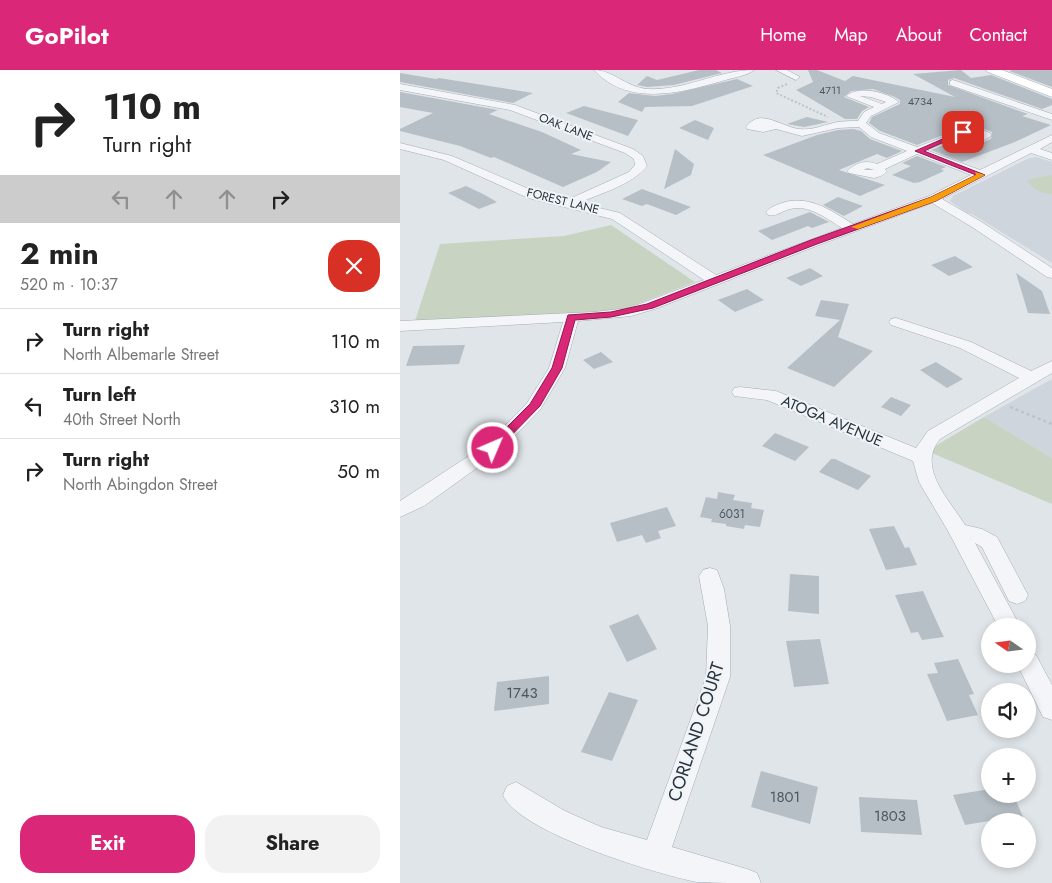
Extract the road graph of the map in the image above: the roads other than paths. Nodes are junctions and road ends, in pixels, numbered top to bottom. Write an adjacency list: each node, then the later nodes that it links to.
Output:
1 (598, 70): 2 (street)
2 (750, 70)
3 (780, 70): 6 (street)
4 (992, 70): 10 (main road)
5 (1004, 70): 9 (main road)
6 (796, 77)
7 (953, 83): 12 (street)
8 (400, 87): 24 (street, OAK LANE)
9 (1052, 87)
10 (1052, 93)
11 (882, 107): 13 (street)
12 (1052, 117)
13 (861, 124): 14 (street); 19 (street)
14 (776, 126)
15 (954, 136): 19 (street)
16 (1052, 138): 18 (street)
17 (400, 146): 24 (street, FOREST LANE)
18 (1031, 149): 20 (street); 22 (street)
19 (918, 151): 21 (street); 22 (street)
20 (1052, 158)
21 (878, 168)
22 (982, 175): 23 (street)
23 (933, 199): 26 (street); 27 (street)
24 (568, 204): 28 (street, FOREST LANE)
25 (772, 212): 26 (street)
26 (852, 228): 28 (street)
27 (1052, 274)
28 (714, 280): 29 (street)
29 (572, 317): 31 (street); 36 (street)
30 (896, 322): 33 (street)
31 (400, 326)
32 (1052, 366): 33 (street)
33 (1031, 378): 35 (street)
34 (740, 392): 35 (street, ATOGA AVENUE)
35 (922, 458): 37 (street)
36 (400, 510)
37 (958, 532): 39 (street); 40 (street)
38 (710, 576): 44 (street, CORLAND COURT)
39 (1017, 595)
40 (1005, 618)
41 (1034, 673): 42 (street)
42 (1052, 709)
43 (516, 795): 44 (street)
44 (655, 856): 45 (street)
45 (747, 883)

